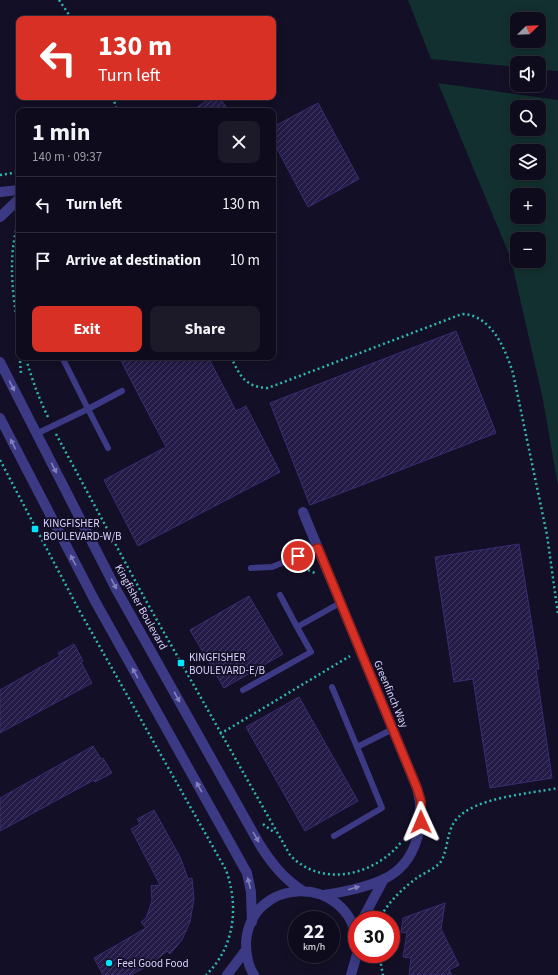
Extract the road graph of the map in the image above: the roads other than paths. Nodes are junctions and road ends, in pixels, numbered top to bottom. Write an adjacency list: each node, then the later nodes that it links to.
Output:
1 (16, 190): 2 (street)
2 (0, 192)
3 (16, 202): 4 (street)
4 (0, 217)
5 (64, 360): 8 (lane)
6 (0, 362): 10 (street, Kingfisher Boulevard, one-way to 10)
7 (122, 391): 8 (lane)
8 (88, 409): 10 (lane); 11 (lane)
9 (0, 418): 28 (street, one-way to 9)
10 (36, 434): 24 (street, Kingfisher Boulevard, one-way to 24)
11 (108, 448)
12 (303, 512): 13 (street, Greenfinch Way)
13 (318, 548): 14 (lane); 16 (street, Greenfinch Way)
14 (251, 568)
15 (280, 595): 17 (lane)
16 (340, 603): 17 (lane); 20 (street, Greenfinch Way)
17 (297, 627): 19 (lane)
18 (332, 687): 21 (lane)
19 (243, 690)
20 (393, 729): 21 (lane); 23 (street, Greenfinch Way)
21 (357, 746): 22 (lane)
22 (334, 836)
23 (384, 879): 25 (street, Greenfinch Way, one-way to 23); 26 (street, Greenfinch Way)
24 (303, 891): 25 (street); 28 (street)
25 (324, 895): 27 (street)
26 (367, 911)
27 (348, 916)
28 (252, 922): 29 (street)
29 (246, 950): 32 (street); 33 (street)
30 (354, 963): 34 (street)
31 (358, 963): 35 (street)
32 (227, 975)
33 (254, 975)
34 (350, 975)
35 (361, 975)

